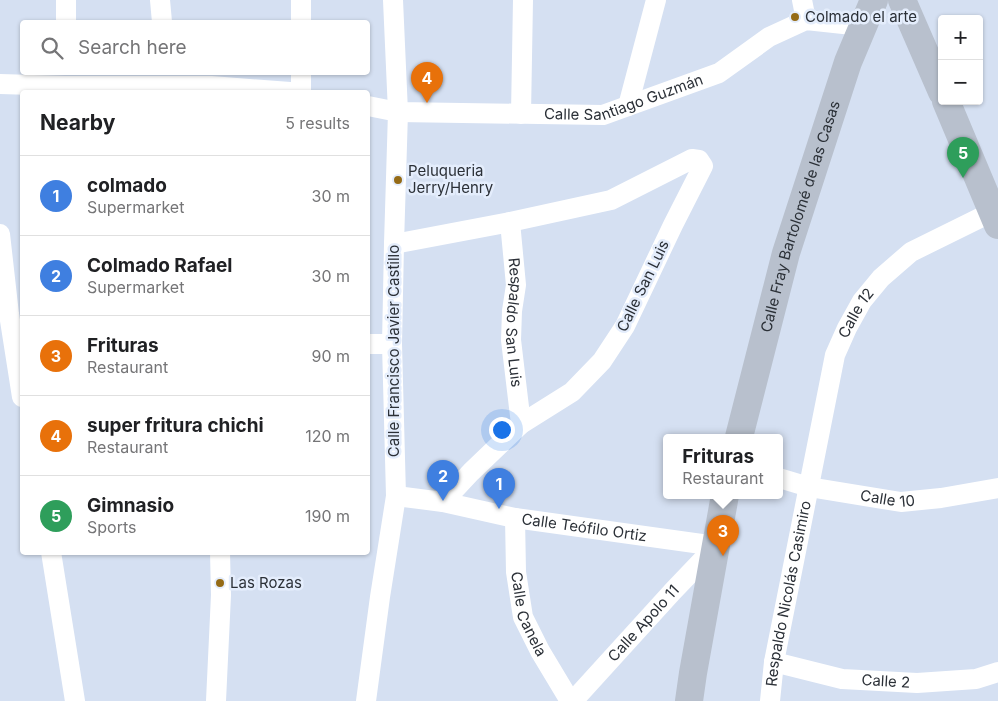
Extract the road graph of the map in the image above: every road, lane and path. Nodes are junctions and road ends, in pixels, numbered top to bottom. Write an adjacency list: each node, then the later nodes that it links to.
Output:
1 (66, 0): 10 (street)
2 (160, 0): 11 (street)
3 (301, 0): 12 (street)
4 (393, 0): 25 (street, Calle Francisco Javier Castillo)
5 (523, 0): 26 (street)
6 (656, 0): 24 (street)
7 (802, 0): 13 (street)
8 (874, 0): 14 (main road, Calle Fray Bartolomé de las Casas)
9 (902, 0): 17 (main road)
10 (66, 20)
11 (162, 20)
12 (301, 20)
13 (806, 20): 14 (street); 24 (street, Calle Santiago Guzmán)
14 (862, 26): 36 (main road, Calle Fray Bartolomé de las Casas)
15 (301, 75): 21 (street)
16 (66, 79): 18 (street); 19 (street)
17 (938, 83)
18 (0, 84)
19 (168, 84): 20 (street)
20 (264, 90)
21 (301, 90)
22 (948, 105): 27 (main road)
23 (370, 106): 25 (street, Calle Santiago Guzmán)
24 (628, 106): 26 (street, Calle Santiago Guzmán)
25 (398, 112): 26 (street, Calle Santiago Guzmán); 30 (street, Calle Francisco Javier Castillo)
26 (521, 114)
27 (996, 215): 38 (street, Calle 12)
28 (510, 222): 30 (street); 35 (street, Respaldo San Luis); 35 (street, Calle San Luis)
29 (0, 234): 31 (street)
30 (394, 244): 33 (street, Calle Francisco Javier Castillo)
31 (10, 314): 34 (street)
32 (370, 344): 33 (street)
33 (392, 344): 40 (street, Calle Francisco Javier Castillo)
34 (20, 383)
35 (521, 424): 42 (street, Calle San Luis)
36 (740, 434)
37 (783, 479): 38 (street, Calle 10)
38 (809, 487): 39 (street, Calle 10); 47 (street, Respaldo Nicolás Casimiro)
39 (998, 488)
40 (396, 496): 42 (street, Calle Teófilo Ortiz); 51 (street, Calle Francisco Javier Castillo)
41 (724, 499): 44 (main road)
42 (443, 502): 43 (street, Calle Teófilo Ortiz)
43 (515, 518): 44 (street, Calle Teófilo Ortiz); 52 (street, Calle Canela)
44 (716, 546): 52 (street, Calle Apolo 11); 53 (main road)
45 (52, 555): 49 (street)
46 (220, 555): 50 (street)
47 (774, 662): 48 (street, Calle 2); 54 (street, Respaldo Nicolás Casimiro)
48 (998, 672)
49 (75, 701)
50 (216, 701)
51 (366, 701)
52 (572, 701)
53 (688, 701)
54 (770, 701)

